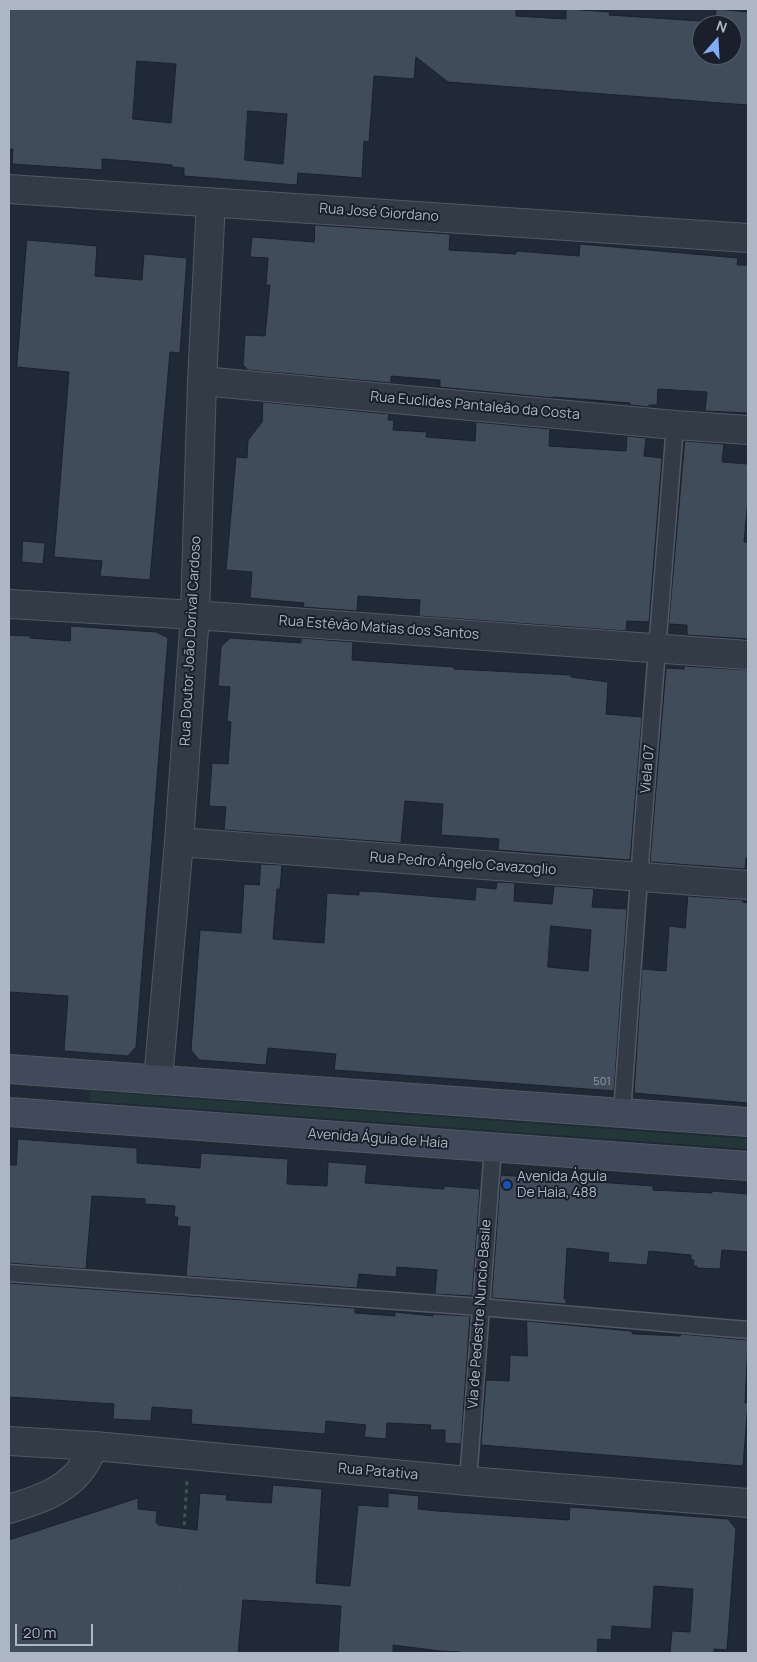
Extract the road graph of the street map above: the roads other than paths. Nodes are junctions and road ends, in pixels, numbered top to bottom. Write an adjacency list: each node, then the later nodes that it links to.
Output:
1 (9, 188): 2 (street, Rua José Giordano)
2 (211, 202): 3 (street, Rua José Giordano); 4 (street, Rua Doutor João Dorival Cardoso)
3 (748, 238)
4 (202, 382): 5 (street, Rua Euclides Pantaleão da Costa); 8 (street, Rua Doutor João Dorival Cardoso)
5 (675, 425): 6 (street, Rua Euclides Pantaleão da Costa); 9 (lane, Viela 07)
6 (748, 430)
7 (9, 604): 8 (street, Rua Estêvão Matias dos Santos)
8 (194, 615): 9 (street, Rua Estêvão Matias dos Santos); 11 (street, Rua Doutor João Dorival Cardoso)
9 (658, 650): 10 (street, Rua Estêvão Matias dos Santos); 12 (lane, Viela 07)
10 (748, 656)
11 (179, 842): 12 (street, Rua Pedro Ângelo Cavazoglio); 17 (street, Rua Doutor João Dorival Cardoso)
12 (639, 878): 13 (street, Rua Pedro Ângelo Cavazoglio); 19 (lane, Viela 07)
13 (748, 885)
14 (9, 1069): 15 (main road)
15 (86, 1074): 16 (main road); 17 (main road)
16 (9, 1079)
17 (158, 1080): 19 (main road)
18 (9, 1112): 21 (main road, Avenida Águia de Haia)
19 (622, 1113): 20 (main road)
20 (748, 1122)
21 (493, 1147): 22 (main road, Avenida Águia de Haia); 24 (lane, Via de Pedestre Nuncio Basile)
22 (748, 1166)
23 (9, 1273): 24 (lane)
24 (480, 1307): 25 (lane); 28 (lane, Via de Pedestre Nuncio Basile)
25 (748, 1330)
26 (9, 1441): 27 (street, Rua Patativa)
27 (95, 1446): 28 (street, Rua Patativa); 30 (street)
28 (468, 1481): 29 (street, Rua Patativa)
29 (748, 1503)
30 (9, 1509)

